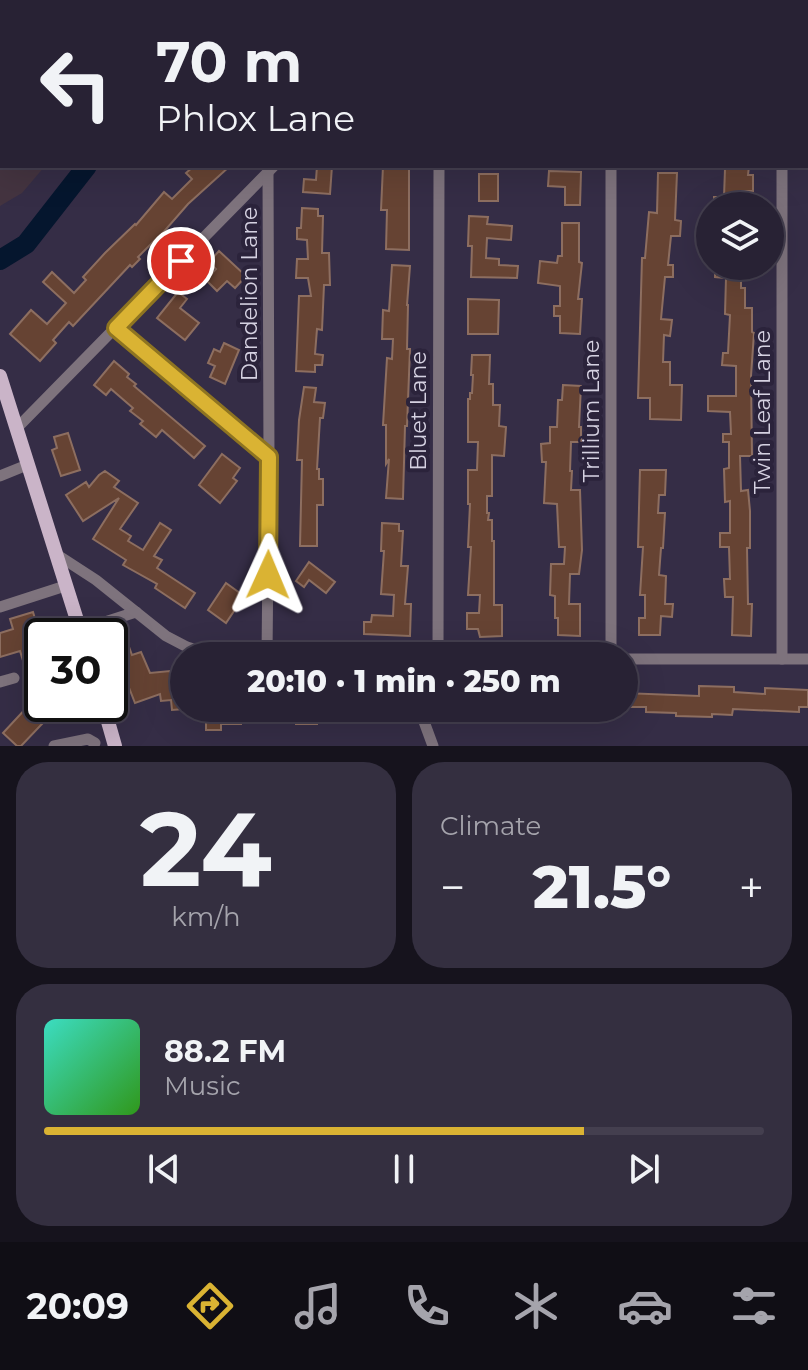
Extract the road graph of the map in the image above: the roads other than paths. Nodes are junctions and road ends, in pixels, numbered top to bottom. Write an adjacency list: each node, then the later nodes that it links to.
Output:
1 (439, 168): 19 (street, Bluet Lane)
2 (611, 168): 20 (street, Trillium Lane)
3 (782, 168): 22 (street, Twin Leaf Lane)
4 (271, 169): 5 (street); 8 (street, Dandelion Lane)
5 (116, 328): 7 (street); 8 (street)
6 (1, 381): 7 (main road)
7 (16, 429): 9 (main road)
8 (269, 457): 18 (street, Dandelion Lane)
9 (27, 465): 10 (street); 11 (main road)
10 (0, 476)
11 (55, 554): 12 (main road); 14 (street)
12 (65, 586): 13 (street); 15 (main road)
13 (0, 607)
14 (136, 612): 16 (street); 17 (street)
15 (76, 618)
16 (120, 618)
17 (179, 642)
18 (267, 642)
19 (438, 642)
20 (611, 642)
21 (638, 659): 22 (street)
22 (782, 659): 23 (street)
23 (808, 659)
24 (14, 678): 25 (street)
25 (0, 682)
26 (108, 722): 28 (main road)
27 (424, 722): 31 (street)
28 (114, 742): 29 (street)
29 (94, 745): 30 (street)
30 (54, 746)
31 (433, 746)

